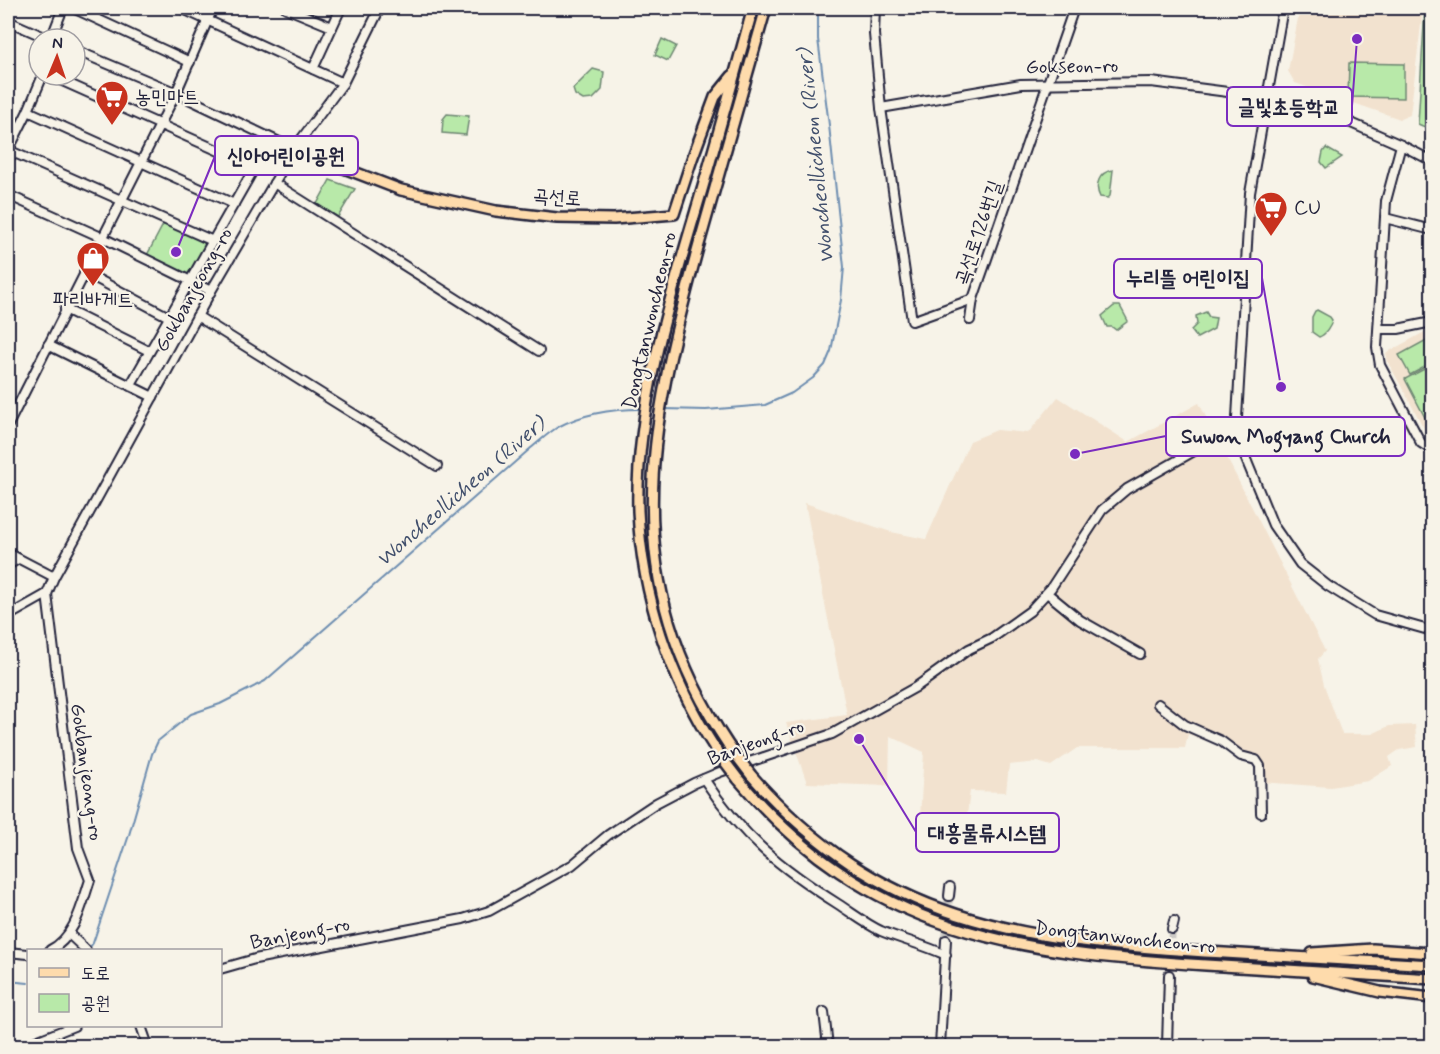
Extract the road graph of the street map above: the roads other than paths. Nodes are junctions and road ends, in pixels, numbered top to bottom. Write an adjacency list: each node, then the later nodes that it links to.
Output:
1 (63, 8): 15 (street)
2 (73, 8): 19 (street)
3 (181, 8): 13 (street)
4 (213, 8): 13 (street)
5 (286, 8): 16 (street)
6 (341, 8): 16 (street)
7 (380, 8): 23 (street, Gokbanjeong-ro)
8 (753, 8): 21 (main road, Dongtanwoncheon-ro)
9 (766, 8): 85 (main road, Dongtanwoncheon-ro, bridge)
10 (875, 8): 28 (street)
11 (1074, 8): 22 (street, 곡선로126번길)
12 (1283, 8): 27 (street)
13 (208, 20): 19 (street); 20 (street)
14 (8, 21): 17 (street)
15 (55, 27)
16 (332, 27): 20 (street)
17 (27, 29)
18 (87, 55): 26 (street)
19 (190, 62): 26 (street)
20 (313, 69): 23 (street)
21 (734, 73): 32 (main road, 곡선로); 88 (main road, Dongtanwoncheon-ro, bridge)
22 (1048, 82): 27 (street, Gokseon-ro); 28 (street, Gokseon-ro); 47 (street, 곡선로126번길)
23 (343, 83): 32 (street, Gokbanjeong-ro)
24 (38, 87): 29 (street)
25 (77, 87): 30 (street)
26 (176, 93): 30 (street); 32 (street)
27 (1266, 97): 31 (street, Gokseon-ro); 60 (street)
28 (880, 108): 47 (street, 곡선로126번길)
29 (28, 111): 33 (street); 35 (street)
30 (160, 124): 35 (street); 39 (street)
31 (1401, 145): 34 (street, Gokseon-ro); 40 (street)
32 (294, 149): 36 (street, Gokbanjeong-ro)
33 (8, 151): 38 (street)
34 (1432, 160)
35 (140, 162): 38 (street); 39 (street)
36 (274, 183): 46 (street, Gokbanjeong-ro); 56 (street)
37 (8, 195): 42 (street)
38 (121, 200): 42 (street); 43 (street)
39 (234, 204): 43 (street)
40 (1385, 218): 41 (street); 53 (street)
41 (1432, 230)
42 (101, 237): 44 (street); 45 (street)
43 (213, 241): 45 (street)
44 (84, 272): 48 (street); 50 (street)
45 (190, 280): 46 (street); 50 (street)
46 (211, 291): 49 (street, Gokbanjeong-ro)
47 (973, 299): 51 (street)
48 (65, 309): 54 (street); 55 (street)
49 (197, 316): 58 (street, Gokbanjeong-ro); 62 (street)
50 (169, 317): 55 (street)
51 (970, 320)
52 (1432, 322): 53 (street)
53 (1379, 329): 61 (street)
54 (48, 345): 57 (street); 59 (street)
55 (149, 351): 57 (street)
56 (539, 351)
57 (129, 386): 58 (street)
58 (153, 397): 66 (street, Gokbanjeong-ro)
59 (8, 425)
60 (1236, 435): 67 (street, Banjeong-ro); 70 (street)
61 (1432, 450)
62 (437, 466)
63 (8, 553): 64 (street)
64 (18, 559): 65 (street); 66 (street)
65 (8, 565)
66 (54, 577): 68 (street, Gokbanjeong-ro)
67 (1047, 593): 71 (street); 73 (street, Banjeong-ro)
68 (47, 594): 69 (street); 77 (street, Gokbanjeong-ro)
69 (8, 616)
70 (1432, 632)
71 (1140, 654)
72 (1158, 704): 74 (street)
73 (704, 779): 84 (street); 87 (street, Banjeong-ro)
74 (1261, 813)
75 (950, 887): 76 (street)
76 (949, 896)
77 (72, 937): 79 (street); 80 (street)
78 (946, 940): 84 (street)
79 (54, 949)
80 (84, 949)
81 (8, 952): 83 (street)
82 (1432, 953): 85 (main road)
83 (27, 954)
84 (946, 955): 98 (street)
85 (1279, 956): 86 (main road, Dongtanwoncheon-ro)
86 (1432, 965)
87 (222, 968)
88 (1278, 970): 90 (main road, Dongtanwoncheon-ro); 91 (main road)
89 (1169, 975): 99 (street)
90 (1432, 979)
91 (1432, 998)
92 (824, 1012): 97 (street)
93 (72, 1027): 95 (street)
94 (141, 1027): 96 (street)
95 (23, 1047)
96 (148, 1047)
97 (828, 1047)
98 (940, 1047)
99 (1167, 1047)

